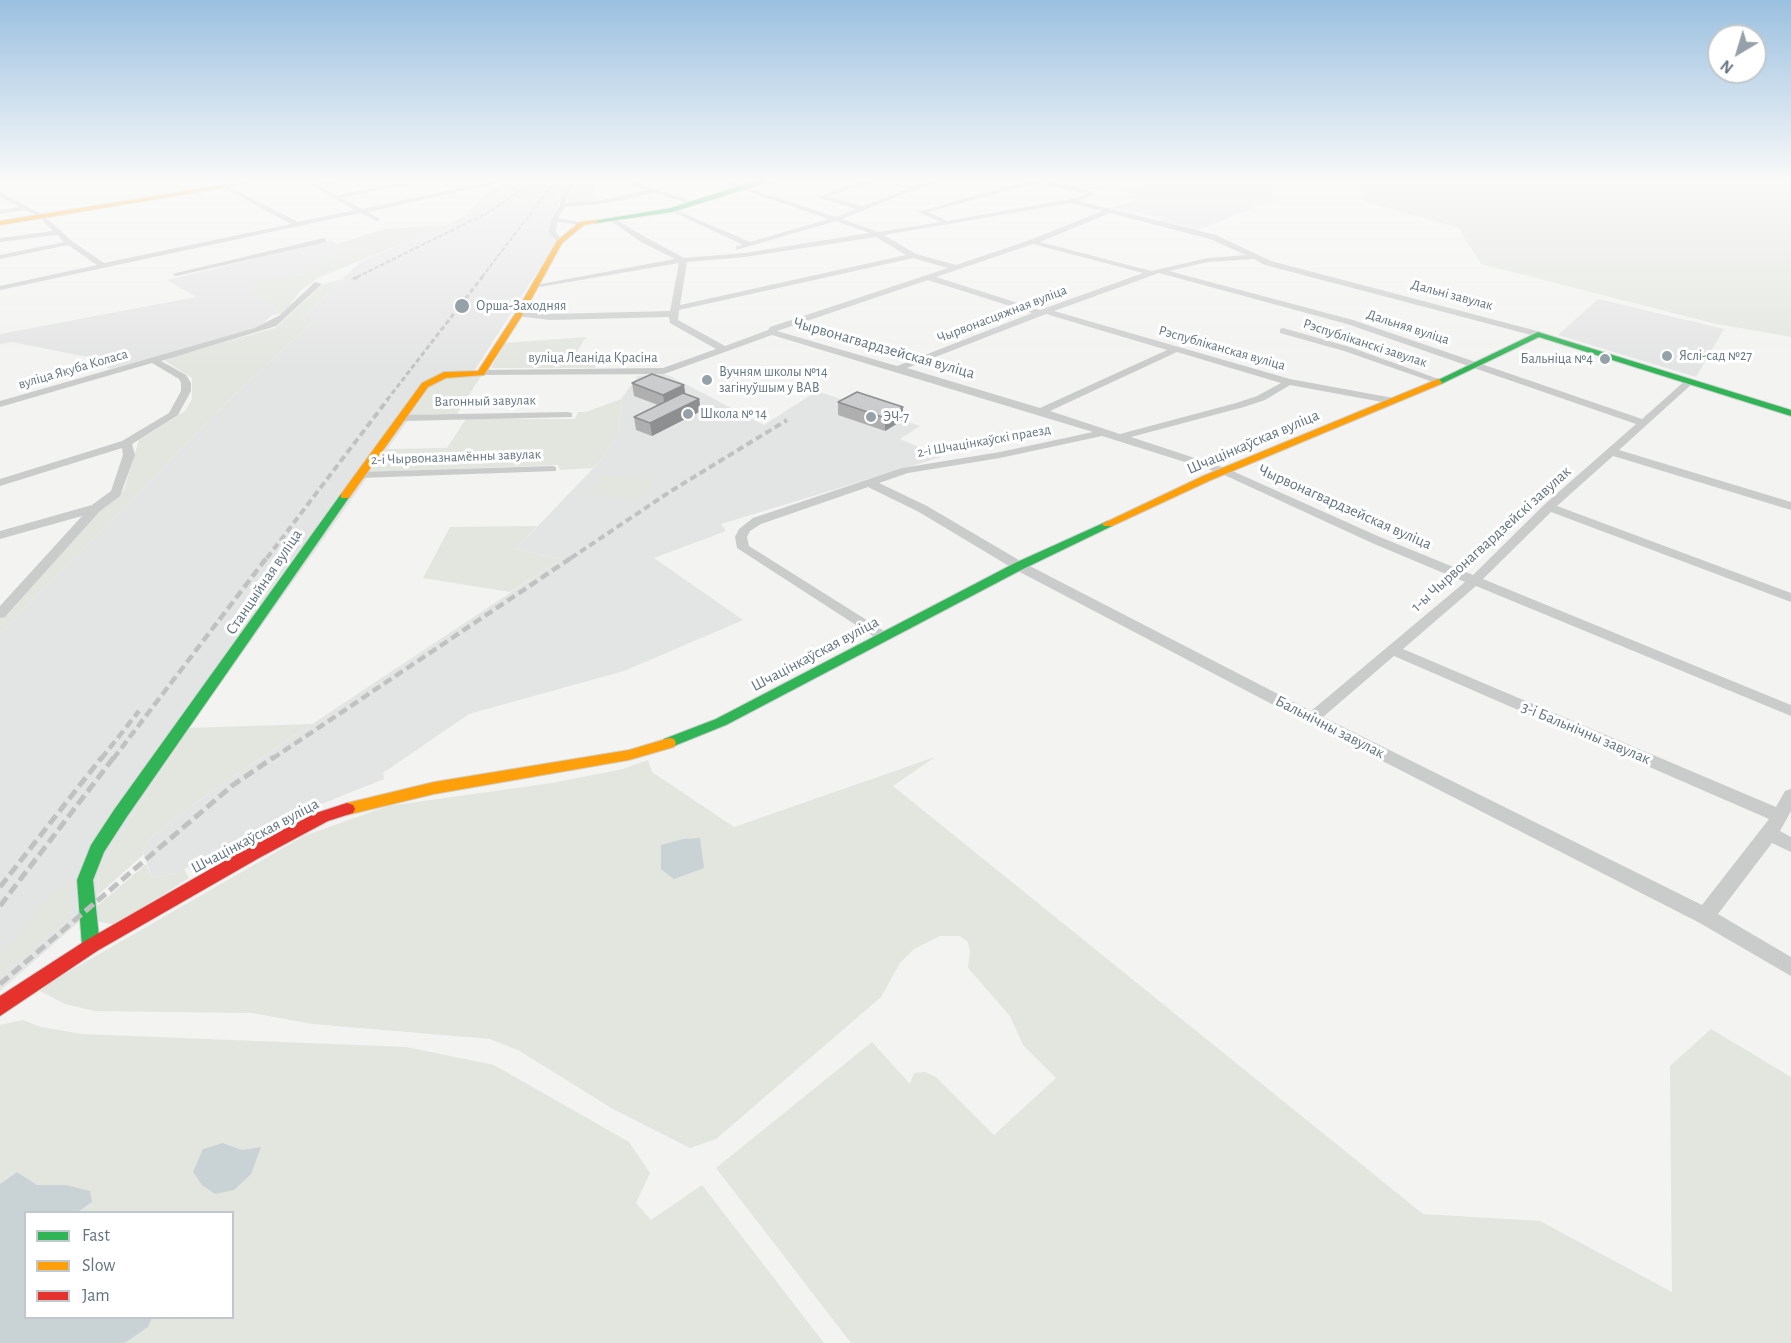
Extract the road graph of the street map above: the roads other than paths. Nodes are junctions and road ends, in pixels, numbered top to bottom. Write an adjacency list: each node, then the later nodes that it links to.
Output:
1 (559, 242): 24 (street)
2 (69, 243): 15 (street); 18 (street)
3 (207, 243): 18 (street)
4 (312, 243): 21 (street)
5 (649, 243): 17 (street)
6 (745, 243): 13 (street)
7 (758, 243): 13 (street)
8 (818, 243): 17 (street)
9 (891, 243): 14 (street)
10 (1031, 243): 19 (street, вуліца Леаніда Красіна)
11 (1036, 243): 20 (street, Дальняя вуліца)
12 (1225, 243): 16 (street, Дальні завулак)
13 (750, 245): 17 (street)
14 (913, 256): 19 (street); 26 (street)
15 (0, 257)
16 (1256, 257): 20 (street, Чырвонасцяжная вуліца); 31 (street, Дальні завулак)
17 (683, 260): 24 (street); 26 (street)
18 (103, 266): 25 (street)
19 (957, 268): 22 (street, вуліца Леаніда Красіна)
20 (1155, 272): 27 (street, Чырвонасцяжная вуліца); 35 (street, Дальняя вуліца)
21 (176, 274)
22 (931, 278): 27 (street, Рэспубліканская вуліца); 30 (street, вуліца Леаніда Красіна)
23 (318, 284): 34 (street, вуліца Якуба Коласа)
24 (534, 286): 28 (street)
25 (0, 288)
26 (674, 311): 28 (street); 33 (street)
27 (1043, 312): 32 (street, Рэспубліканская вуліца); 36 (street, Чырвонасцяжная вуліца)
28 (519, 314): 37 (street)
29 (1282, 331): 38 (street, Рэспубліканскі завулак)
30 (772, 332): 33 (street, вуліца Леаніда Красіна); 36 (street, Чырвонагвардзейская вуліца)
31 (1538, 334): 35 (street, Шчацінкаўская вуліца); 39 (street, Дальні завулак)
32 (1176, 349): 40 (street, Рэспубліканская вуліца); 43 (street)
33 (726, 350): 37 (street, вуліца Леаніда Красіна)
34 (153, 360): 42 (street, вуліца Якуба Коласа); 50 (street)
35 (1475, 363): 38 (street, Шчацінкаўская вуліца); 47 (street, Дальняя вуліца)
36 (899, 368): 43 (street, Чырвонагвардзейская вуліца)
37 (481, 373): 46 (street, Станцыйная вуліца)
38 (1439, 381): 41 (street, Шчацінкаўская вуліца)
39 (1690, 381): 44 (street, Дальні завулак); 47 (street, 1-ы Чырвонагвардзейскі завулак)
40 (1289, 382): 41 (street, Рэспубліканская вуліца); 49 (street)
41 (1393, 401): 53 (street, Шчацінкаўская вуліца)
42 (1, 402)
43 (1040, 412): 48 (street, Чырвонагвардзейская вуліца)
44 (1791, 413)
45 (568, 415): 46 (street, Вагонный завулак)
46 (403, 418): 54 (street, Станцыйная вуліца)
47 (1644, 423): 51 (street, 1-ы Чырвонагвардзейскі завулак)
48 (1105, 433): 49 (street, Чырвонагвардзейская вуліца); 56 (street, 2-і Шчацінкаўскі праезд)
49 (1119, 437): 53 (street, Чырвонагвардзейская вуліца)
50 (126, 442): 55 (street); 59 (street)
51 (1612, 452): 57 (street); 58 (street, 1-ы Чырвонагвардзейскі завулак)
52 (552, 469): 54 (street, 2-і Чырвоназнамённы завулак)
53 (1224, 471): 61 (street, Шчацінкаўская вуліца); 62 (street, Чырвонагвардзейская вуліца)
54 (360, 475): 74 (street, Станцыйная вуліца)
55 (0, 483)
56 (870, 483): 61 (street, Бальнічны завулак); 65 (street, 2-і Шчацінкаўскі праезд)
57 (1791, 506)
58 (1550, 507): 62 (street, 1-ы Чырвонагвардзейскі завулак); 63 (street)
59 (96, 508): 60 (street); 64 (street)
60 (0, 535)
61 (1019, 566): 65 (street, Шчацінкаўская вуліца); 68 (street, Бальнічны завулак)
62 (1474, 581): 66 (street, 1-ы Чырвонагвардзейскі завулак); 67 (street, Чырвонагвардзейская вуліца)
63 (1791, 598)
64 (0, 614)
65 (884, 637): 74 (street, Шчацінкаўская вуліца)
66 (1392, 650): 68 (street, 1-ы Чырвонагвардзейскі завулак); 70 (street, 3-і Бальнічны завулак)
67 (1791, 711)
68 (1312, 718): 73 (street, Бальнічны завулак)
69 (1791, 795): 70 (street)
70 (1780, 816): 71 (street)
71 (1769, 834): 72 (street); 73 (street)
72 (1791, 845)
73 (1704, 916): 75 (street, Бальнічны завулак)
74 (91, 946): 76 (street)
75 (1791, 967)
76 (0, 1007)

